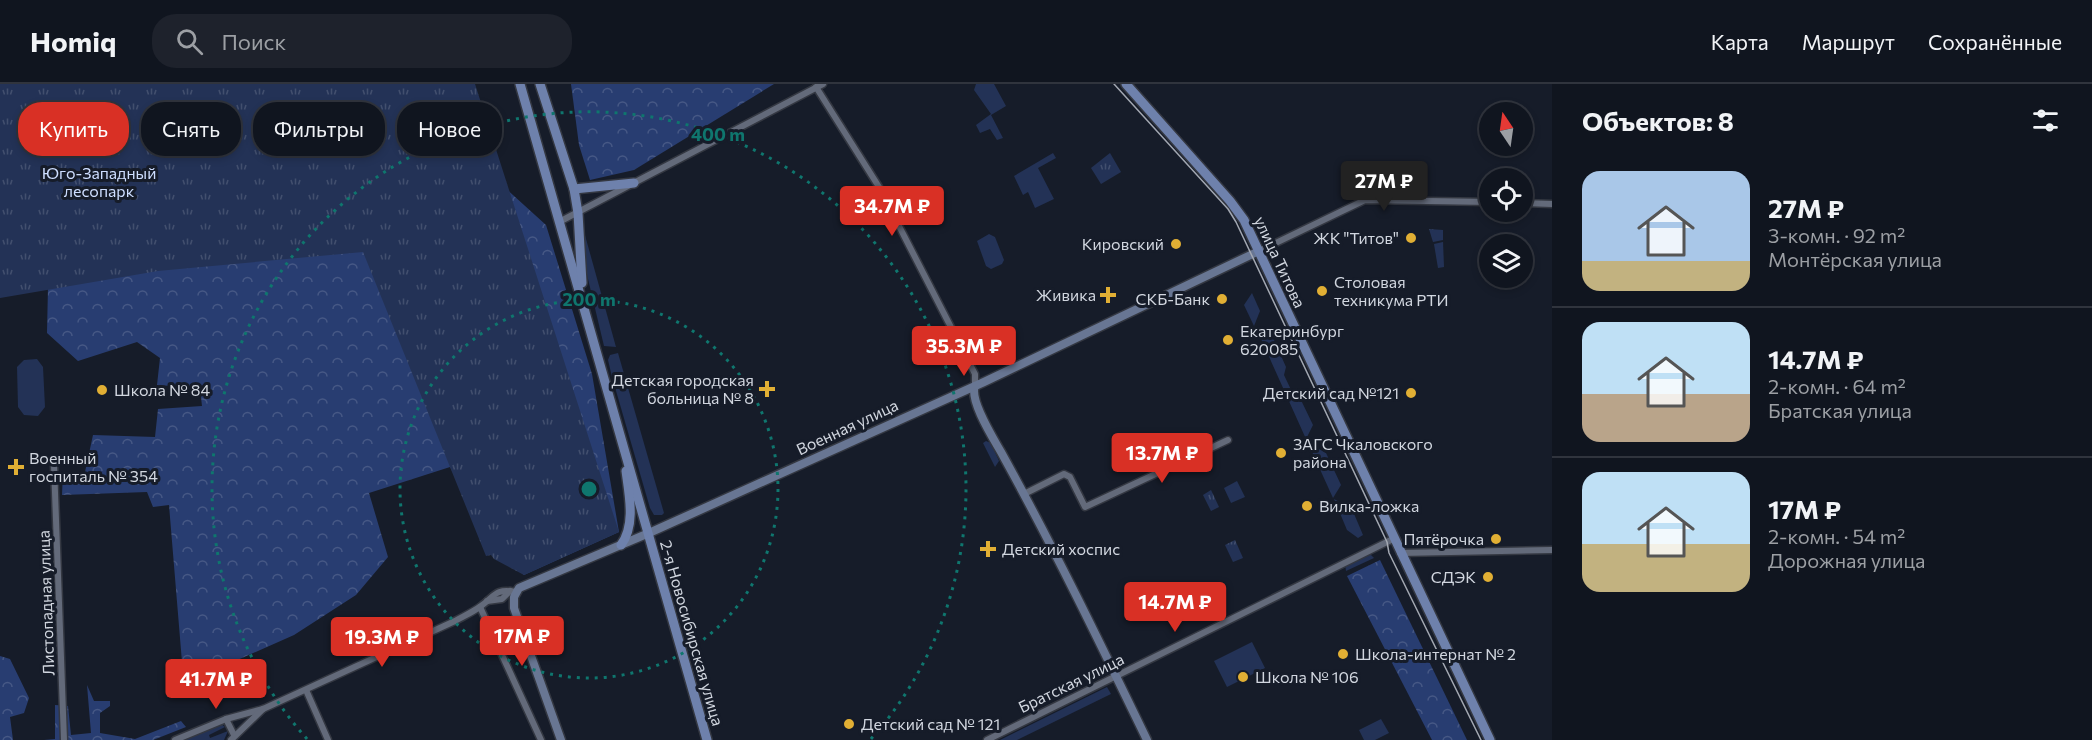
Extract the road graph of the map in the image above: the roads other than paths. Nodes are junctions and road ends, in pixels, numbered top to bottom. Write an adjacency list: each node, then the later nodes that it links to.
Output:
1 (520, 84): 11 (main road)
2 (540, 84): 6 (main road)
3 (1126, 84): 12 (main road, улица Титова)
4 (819, 86): 5 (street); 14 (street)
5 (634, 183): 6 (main road); 10 (street)
6 (574, 189): 10 (main road)
7 (1479, 202): 12 (street)
8 (1533, 203): 9 (street)
9 (1552, 204)
10 (578, 213): 11 (street); 13 (main road)
11 (559, 222): 13 (main road)
12 (1259, 251): 14 (street, Военная улица); 20 (main road, улица Титова)
13 (588, 321): 16 (main road)
14 (975, 386): 18 (street); 19 (street, Военная улица)
15 (1228, 440): 18 (street)
16 (626, 454): 19 (main road, 2-я Новосибирская улица); 21 (main road)
17 (54, 465): 32 (street, Листопадная улица)
18 (1024, 494): 27 (street)
19 (649, 533): 21 (street, Военная улица); 37 (main road, 2-я Новосибирская улица)
20 (1393, 539): 23 (main road, улица Титова); 27 (street, Братская улица)
21 (621, 545): 24 (street, Военная улица)
22 (1551, 550): 23 (street)
23 (1400, 553): 40 (main road, улица Титова)
24 (513, 591): 25 (street, Военная улица); 25 (street, Военная улица); 36 (street)
25 (487, 601): 26 (street)
26 (480, 607): 28 (street); 35 (street)
27 (1115, 677): 38 (street, Братская улица); 39 (street)
28 (306, 690): 29 (street); 34 (street)
29 (263, 709): 30 (street); 31 (street)
30 (226, 719): 31 (street); 33 (street)
31 (232, 738)
32 (64, 740)
33 (176, 740)
34 (328, 740)
35 (541, 740)
36 (561, 740)
37 (707, 740)
38 (987, 740)
39 (1148, 740)
40 (1490, 740)

